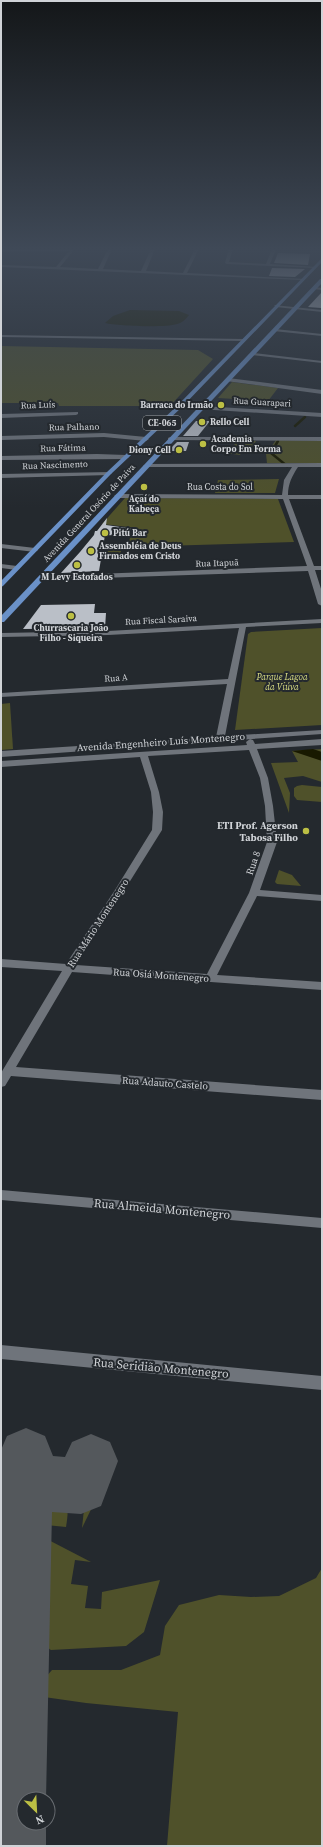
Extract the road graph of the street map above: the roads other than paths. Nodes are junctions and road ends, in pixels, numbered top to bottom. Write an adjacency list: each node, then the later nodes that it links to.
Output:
1 (248, 335): 4 (main road, Avenida General Osório de Paiva / CE-065)
2 (270, 335): 5 (main road, Avenida General Osório de Paiva / CE-065)
3 (1, 336): 4 (street)
4 (243, 340): 14 (main road, Avenida General Osório de Paiva / CE-065)
5 (253, 354): 6 (street); 7 (main road, Avenida General Osório de Paiva / CE-065)
6 (322, 362)
7 (228, 380): 8 (street); 9 (main road, Avenida General Osório de Paiva / CE-065)
8 (322, 392)
9 (201, 408): 11 (street, Rua Guarapari); 15 (main road, Avenida General Osório de Paiva / CE-065)
10 (76, 413): 12 (street, Rua Luís)
11 (322, 415)
12 (1, 416)
13 (1, 438): 14 (street, Rua Palhano)
14 (146, 439): 18 (main road, Avenida General Osório de Paiva / CE-065)
15 (170, 439): 16 (street); 20 (main road, Avenida General Osório de Paiva / CE-065)
16 (322, 439)
17 (1, 458): 18 (street, Rua Fátima)
18 (126, 458): 22 (main road, Avenida General Osório de Paiva / CE-065)
19 (322, 465): 21 (street)
20 (146, 466): 21 (street); 24 (main road, Avenida General Osório de Paiva / CE-065)
21 (296, 466): 25 (street)
22 (109, 473): 23 (street, Rua Nascimento); 28 (main road, Avenida General Osório de Paiva / CE-065)
23 (1, 476)
24 (117, 496): 25 (street, Rua Costa do Sol); 33 (main road, Avenida General Osório de Paiva / CE-065)
25 (285, 497): 26 (street, Rua Costa do Sol); 31 (street)
26 (322, 497)
27 (1, 546): 28 (street)
28 (35, 550): 30 (main road, Avenida General Osório de Paiva / CE-065)
29 (1, 566): 30 (street)
30 (17, 568): 34 (main road, Avenida General Osório de Paiva / CE-065)
31 (311, 568): 32 (street, Rua Itapuã); 33 (street, Rua Itapuã); 35 (street)
32 (322, 568)
33 (41, 578): 36 (main road, Avenida General Osório de Paiva / CE-065)
34 (1, 585)
35 (322, 604)
36 (1, 620)
37 (322, 621): 38 (street, Rua Fiscal Saraiva)
38 (244, 626): 39 (street, Rua Fiscal Saraiva); 40 (street)
39 (1, 634)
40 (232, 681): 41 (street, Rua A); 44 (street)
41 (1, 696)
42 (322, 732): 43 (street, Avenida Engenheiro Luís Montenegro)
43 (248, 737): 44 (street, Avenida Engenheiro Luís Montenegro); 46 (street, Rua 8)
44 (220, 739): 47 (street, Avenida Engenheiro Luís Montenegro)
45 (322, 742): 46 (street, Avenida Engenheiro Luís Montenegro)
46 (252, 747): 48 (street, Avenida Engenheiro Luís Montenegro); 50 (street, Rua 8)
47 (1, 754)
48 (144, 754): 49 (street, Avenida Engenheiro Luís Montenegro); 53 (street, Rua Mário Montenegro)
49 (1, 764)
50 (254, 893): 51 (street); 54 (street, Rua 8)
51 (322, 898)
52 (1, 963): 53 (street, Rua Osiá Montenegro)
53 (68, 969): 54 (street, Rua Osiá Montenegro); 56 (street, Rua Mário Montenegro)
54 (210, 979): 55 (street, Rua Osiá Montenegro)
55 (322, 986)
56 (8, 1071): 57 (street, Rua Mário Montenegro); 58 (street, Rua Adauto Castelo)
57 (1, 1083)
58 (322, 1095)
59 (1, 1195): 60 (street, Rua Almeida Montenegro)
60 (322, 1223)
61 (1, 1352): 62 (street, Rua Seridião Montenegro)
62 (322, 1383)

